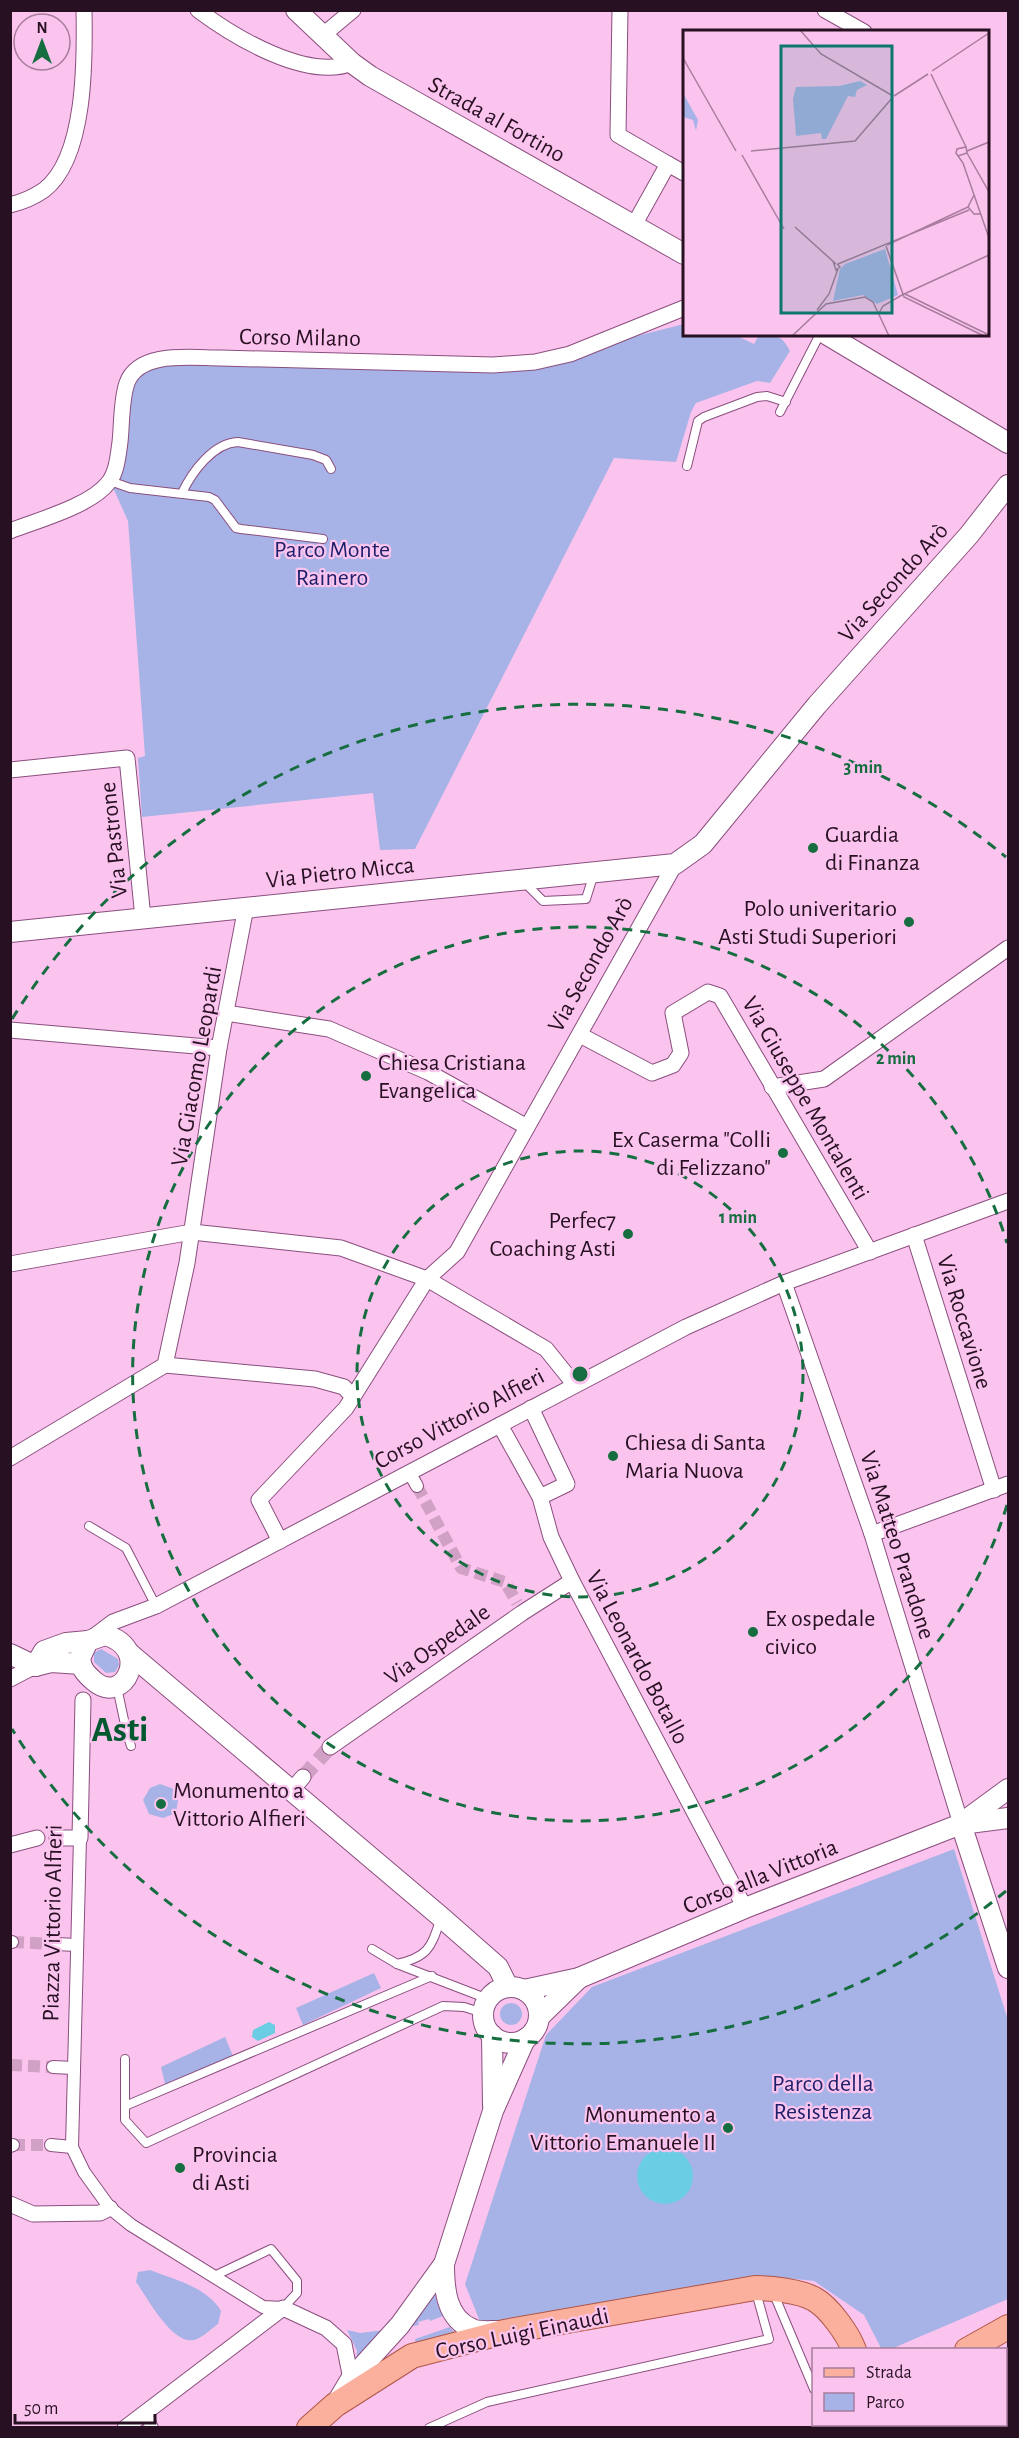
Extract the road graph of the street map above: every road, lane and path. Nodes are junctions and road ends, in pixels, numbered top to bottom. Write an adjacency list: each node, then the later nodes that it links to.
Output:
1 (84, 10): 12 (street)
2 (198, 10): 9 (street)
3 (296, 10): 8 (street, Strada al Fortino)
4 (353, 10): 8 (street)
5 (620, 10): 10 (street)
6 (825, 10): 7 (street)
7 (860, 30)
8 (322, 36): 9 (street, Strada al Fortino)
9 (352, 63): 13 (street, Strada al Fortino)
10 (668, 164): 11 (street); 13 (street)
11 (683, 172)
12 (10, 205)
13 (634, 225): 14 (street, Strada al Fortino)
14 (683, 253)
15 (683, 308): 23 (street, Corso Milano)
16 (819, 336): 18 (lane)
17 (829, 336): 20 (street)
18 (786, 402): 19 (lane); 21 (lane)
19 (780, 411)
20 (1008, 443)
21 (687, 466)
22 (331, 469): 25 (lane)
23 (110, 481): 25 (lane); 26 (street)
24 (1008, 485): 29 (street, Via Secondo Arò)
25 (182, 493): 27 (lane)
26 (12, 526)
27 (323, 539)
28 (10, 770): 31 (street, Via Pastrone)
29 (675, 864): 30 (street, Via Pietro Micca); 36 (street, Via Secondo Arò)
30 (246, 908): 31 (street, Via Pietro Micca); 34 (street, Via Giacomo Leopardi)
31 (143, 918): 32 (street, Via Pietro Micca)
32 (10, 932)
33 (1008, 948): 38 (street)
34 (226, 1013): 37 (street, Via Giacomo Leopardi); 39 (street)
35 (10, 1030): 37 (street)
36 (580, 1035): 38 (street, Via Giuseppe Montalenti); 39 (street, Via Secondo Arò)
37 (219, 1048): 41 (street, Via Giacomo Leopardi)
38 (772, 1087): 43 (street, Via Giuseppe Montalenti)
39 (527, 1127): 45 (street, Via Secondo Arò)
40 (1008, 1201): 42 (street, Corso Vittorio Alfieri)
41 (192, 1232): 44 (street); 45 (street); 47 (street, Via Giacomo Leopardi)
42 (914, 1236): 43 (street, Corso Vittorio Alfieri); 55 (street, Via Roccavione)
43 (870, 1252): 46 (street, Corso Vittorio Alfieri)
44 (10, 1264)
45 (428, 1279): 48 (street); 49 (street, Via Secondo Arò)
46 (784, 1283): 48 (street, Corso Vittorio Alfieri); 58 (street, Via Matteo Prandone)
47 (165, 1365): 49 (street); 52 (street)
48 (575, 1385): 50 (street, Corso Vittorio Alfieri)
49 (353, 1397): 59 (street, Via Secondo Arò)
50 (531, 1408): 51 (street, Corso Vittorio Alfieri); 56 (street)
51 (500, 1425): 53 (street, Corso Vittorio Alfieri); 56 (street, Via Leonardo Botallo)
52 (10, 1458)
53 (409, 1472): 54 (street); 59 (street, Corso Vittorio Alfieri)
54 (417, 1486)
55 (1001, 1487): 58 (street)
56 (540, 1497): 60 (street, Via Leonardo Botallo)
57 (89, 1526): 61 (lane)
58 (872, 1534): 76 (street, Via Matteo Prandone)
59 (280, 1540): 61 (street, Corso Vittorio Alfieri)
60 (572, 1581): 73 (street, Via Ospedale); 81 (street, Via Leonardo Botallo)
61 (156, 1606): 62 (street, Corso Vittorio Alfieri)
62 (139, 1613): 63 (street, Corso Vittorio Alfieri); 64 (street)
63 (88, 1641): 64 (street); 66 (street, Corso Vittorio Alfieri); 67 (street)
64 (125, 1648): 69 (street); 70 (street)
65 (10, 1654): 66 (street)
66 (35, 1666): 67 (street, Corso Vittorio Alfieri); 68 (street, Corso Vittorio Alfieri)
67 (82, 1667): 69 (street); 71 (street, Piazza Vittorio Alfieri)
68 (10, 1679)
69 (112, 1684): 70 (street); 71 (street); 72 (lane)
70 (171, 1688): 82 (street)
71 (83, 1700): 79 (street, Piazza Vittorio Alfieri)
72 (132, 1746)
73 (330, 1747)
74 (1008, 1789): 76 (street, Corso alla Vittoria)
75 (1008, 1818): 76 (street, Corso alla Vittoria)
76 (961, 1824): 81 (street, Corso alla Vittoria); 87 (street)
77 (37, 1838): 80 (street)
78 (57, 1838): 79 (street)
79 (80, 1838): 84 (street, Piazza Vittorio Alfieri)
80 (10, 1845)
81 (745, 1908): 89 (street, Corso alla Vittoria)
82 (441, 1917): 86 (lane); 90 (street)
83 (55, 1944): 84 (street)
84 (77, 1945): 96 (street, Piazza Vittorio Alfieri)
85 (372, 1949): 86 (lane)
86 (397, 1964): 88 (lane)
87 (1008, 1968)
88 (432, 1976): 90 (lane); 97 (lane)
89 (579, 1978): 90 (street, Corso alla Vittoria); 91 (street, Corso alla Vittoria)
90 (499, 1996): 91 (street); 92 (street, Corso alla Vittoria); 97 (lane)
91 (539, 2017): 93 (street, Corso alla Vittoria)
92 (492, 2035): 93 (street); 98 (street, Corso alla Vittoria)
93 (525, 2039): 98 (street, Corso alla Vittoria)
94 (125, 2060): 97 (lane)
95 (53, 2067): 96 (street)
96 (74, 2068): 100 (street, Piazza Vittorio Alfieri)
97 (125, 2106)
98 (494, 2111): 103 (street, Corso alla Vittoria)
99 (51, 2145): 100 (street)
100 (72, 2147): 102 (street)
101 (10, 2204): 102 (street)
102 (110, 2208): 104 (street)
103 (444, 2264): 108 (street, Corso alla Vittoria); 111 (street, Corso alla Vittoria)
104 (212, 2277): 106 (street); 106 (lane)
105 (763, 2288): 108 (main road, Corso Luigi Einaudi); 109 (main road, Corso Luigi Einaudi); 112 (lane); 118 (lane)
106 (283, 2308): 111 (street); 114 (street)
107 (1008, 2327): 110 (main road)
108 (504, 2332): 113 (main road, Corso Luigi Einaudi)
109 (854, 2348)
110 (969, 2348)
111 (351, 2379): 113 (street, Corso alla Vittoria)
112 (812, 2387)
113 (335, 2405): 117 (main road, Corso Luigi Einaudi)
114 (145, 2412): 115 (street); 116 (street)
115 (125, 2427)
116 (152, 2427)
117 (309, 2427)
118 (429, 2427)

